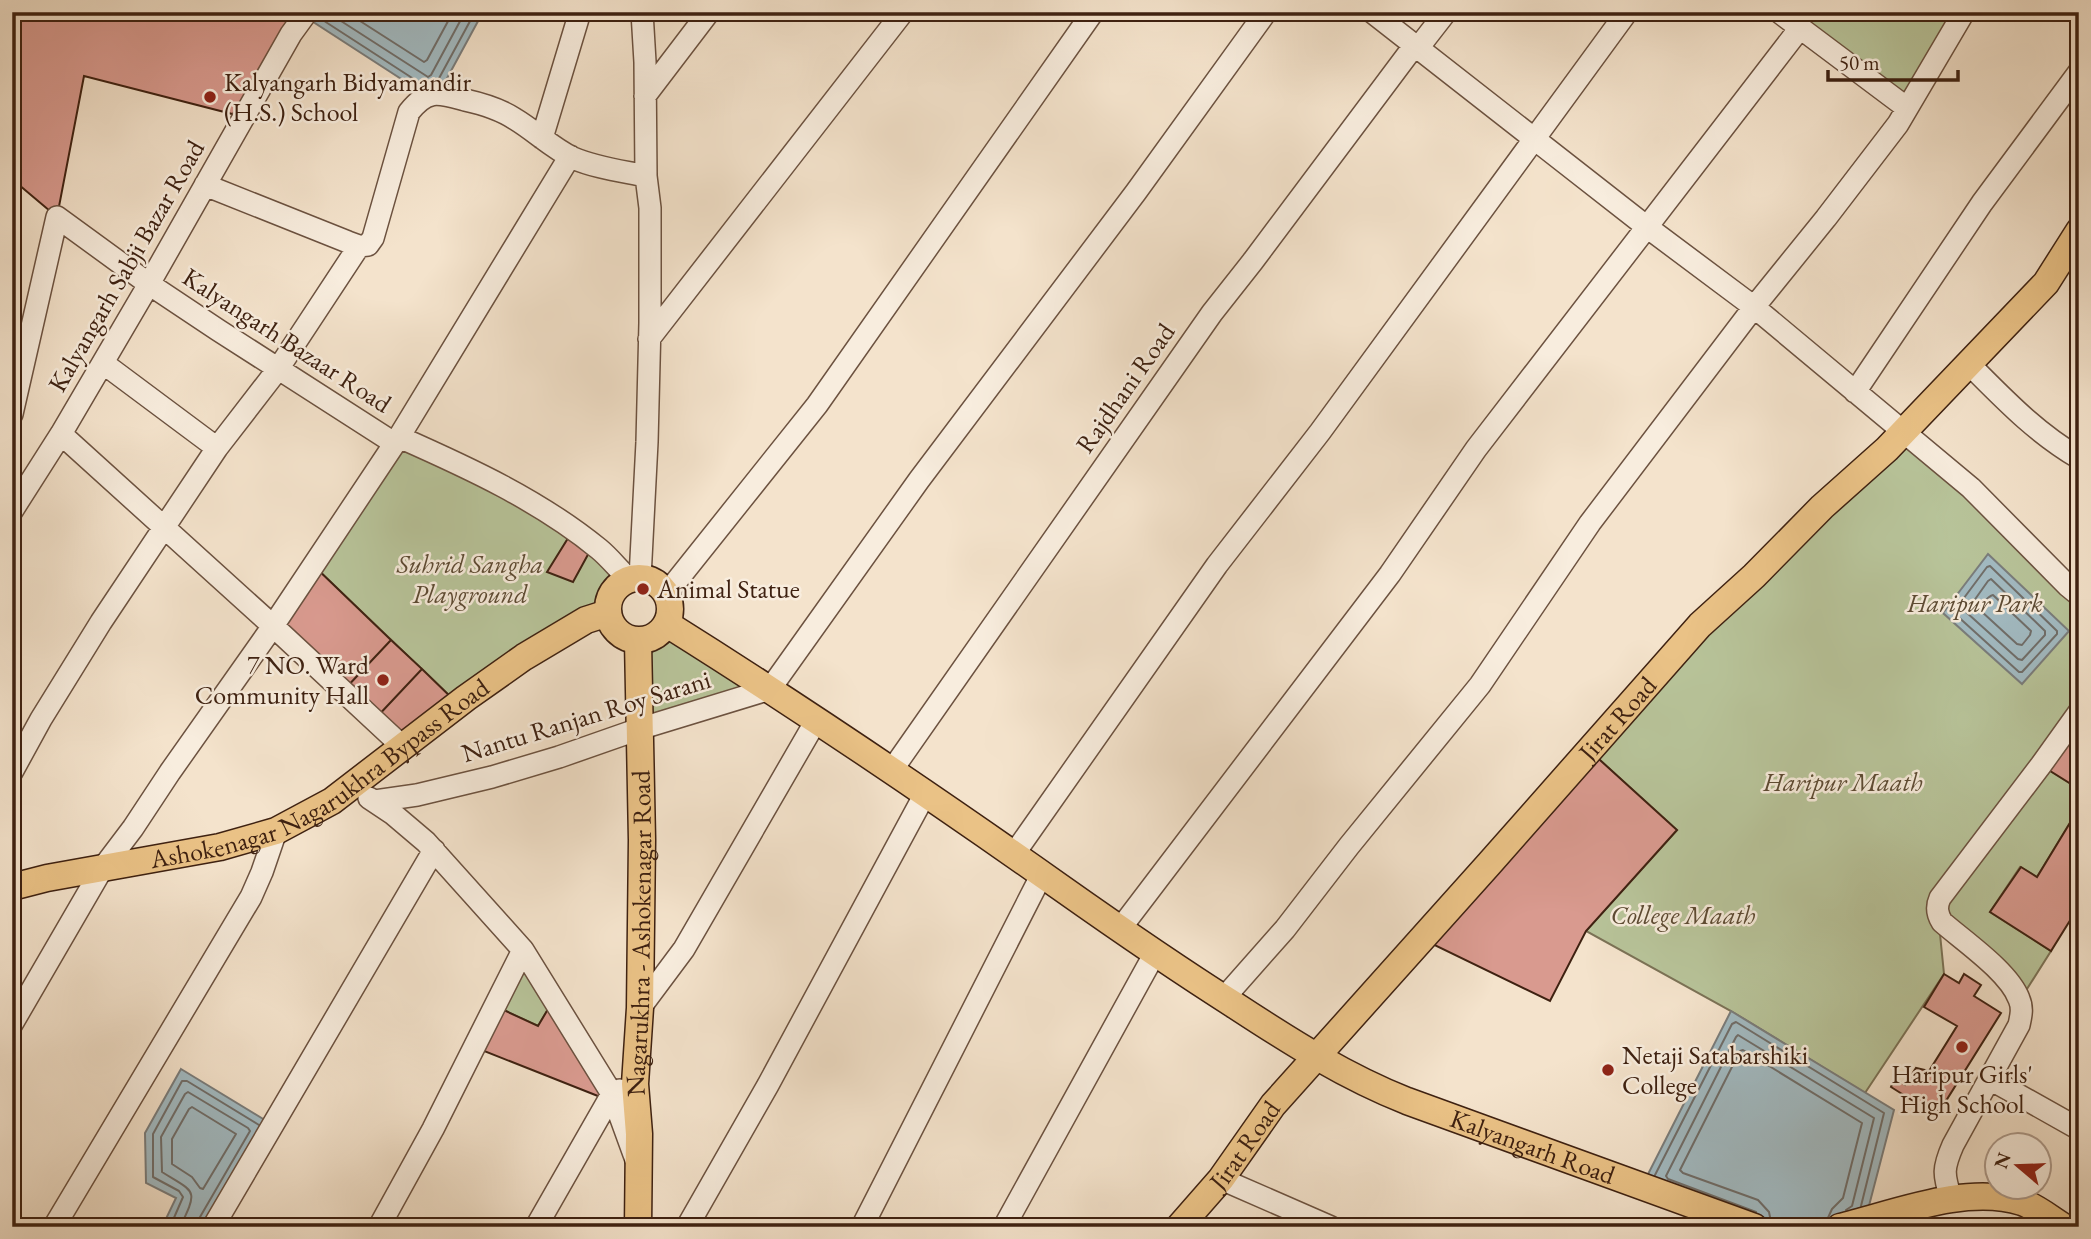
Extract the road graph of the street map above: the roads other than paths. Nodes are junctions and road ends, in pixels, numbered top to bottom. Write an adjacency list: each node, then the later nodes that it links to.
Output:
1 (307, 12): 22 (street, Kalyangarh Sabji Bazar Road)
2 (580, 12): 18 (street)
3 (642, 12): 16 (street)
4 (709, 12): 16 (street)
5 (903, 12): 28 (street)
6 (1093, 12): 43 (street)
7 (1266, 12): 48 (street)
8 (1372, 12): 14 (street)
9 (1446, 12): 14 (street, Rajdhani Road)
10 (1627, 12): 19 (street)
11 (1779, 12): 13 (street)
12 (1964, 12): 17 (street)
13 (1800, 28): 17 (street); 23 (street)
14 (1416, 47): 19 (street); 53 (street, Rajdhani Road)
15 (2079, 72): 32 (street)
16 (645, 96): 21 (street)
17 (1907, 108): 27 (street)
18 (542, 138): 20 (street); 25 (street)
19 (1535, 139): 23 (street); 60 (street)
20 (570, 156): 21 (street); 36 (street)
21 (646, 176): 28 (street)
22 (205, 185): 25 (street); 26 (street, Kalyangarh Sabji Bazar Road)
23 (1647, 227): 27 (street); 64 (street)
24 (2079, 231): 30 (main road, Jirat Road)
25 (359, 246): 31 (street)
26 (149, 284): 29 (street, Kalyangarh Sabji Bazar Road); 31 (street, Kalyangarh Bazaar Road); 33 (street, Kalyangarh Bazaar Road)
27 (1754, 307): 32 (street); 67 (street)
28 (649, 339): 41 (street)
29 (103, 363): 35 (street, Kalyangarh Sabji Bazar Road); 37 (street)
30 (1969, 364): 34 (main road, Jirat Road); 38 (street)
31 (278, 369): 36 (street, Kalyangarh Bazaar Road); 37 (street)
32 (1855, 392): 34 (street)
33 (12, 414)
34 (1903, 432): 42 (street); 70 (main road, Jirat Road)
35 (61, 434): 39 (street, Kalyangarh Sabji Bazar Road); 40 (street)
36 (396, 440): 41 (street, Kalyangarh Bazaar Road); 46 (street)
37 (217, 448): 40 (street)
38 (2079, 458)
39 (13, 508)
40 (165, 528): 46 (street); 54 (street)
41 (635, 579): 43 (main road); 44 (main road)
42 (2075, 584)
43 (667, 593): 45 (main road)
44 (608, 613): 47 (main road); 52 (main road, Ashokenagar Nagarukhra Bypass Road)
45 (667, 624): 47 (main road); 48 (main road, Kalyangarh Road)
46 (273, 625): 52 (street); 61 (street)
47 (638, 641): 51 (main road, Nagarukhra - Ashokenagar Road)
48 (770, 689): 50 (main road, Kalyangarh Road); 51 (street, Nantu Ranjan Roy Sarani)
49 (2079, 712): 71 (street)
50 (817, 719): 53 (main road, Kalyangarh Road); 68 (street)
51 (639, 729): 57 (street, Nantu Ranjan Roy Sarani); 68 (main road, Nagarukhra - Ashokenagar Road)
52 (402, 746): 55 (main road, Ashokenagar Nagarukhra Bypass Road)
53 (892, 770): 56 (main road, Kalyangarh Road)
54 (12, 772)
55 (347, 790): 57 (street); 58 (main road, Ashokenagar Nagarukhra Bypass Road)
56 (925, 793): 60 (main road, Kalyangarh Road); 82 (street)
57 (375, 801): 59 (street)
58 (276, 831): 61 (main road, Ashokenagar Nagarukhra Bypass Road); 77 (street)
59 (434, 850): 65 (street); 78 (street)
60 (1014, 854): 62 (main road, Kalyangarh Road)
61 (102, 869): 63 (main road, Ashokenagar Nagarukhra Bypass Road); 69 (street)
62 (1042, 874): 64 (main road, Kalyangarh Road); 83 (street)
63 (12, 887)
64 (1120, 929): 66 (main road, Kalyangarh Road)
65 (523, 950): 72 (street); 79 (street)
66 (1155, 953): 67 (main road, Kalyangarh Road); 84 (street)
67 (1224, 998): 70 (main road, Kalyangarh Road)
68 (639, 1008): 72 (main road, Nagarukhra - Ashokenagar Road)
69 (12, 1024)
70 (1315, 1057): 74 (main road, Jirat Road); 87 (main road, Kalyangarh Road)
71 (1990, 1079): 73 (street); 75 (street)
72 (623, 1089): 80 (street); 81 (main road, Nagarukhra - Ashokenagar Road)
73 (2079, 1129)
74 (1221, 1178): 85 (main road, Jirat Road); 86 (street)
75 (1951, 1198): 76 (main road); 88 (main road)
76 (1856, 1225)
77 (54, 1227)
78 (213, 1227)
79 (379, 1227)
80 (536, 1227)
81 (638, 1227)
82 (687, 1227)
83 (862, 1227)
84 (1004, 1227)
85 (1179, 1227)
86 (1331, 1227)
87 (1755, 1227)
88 (2064, 1227)

